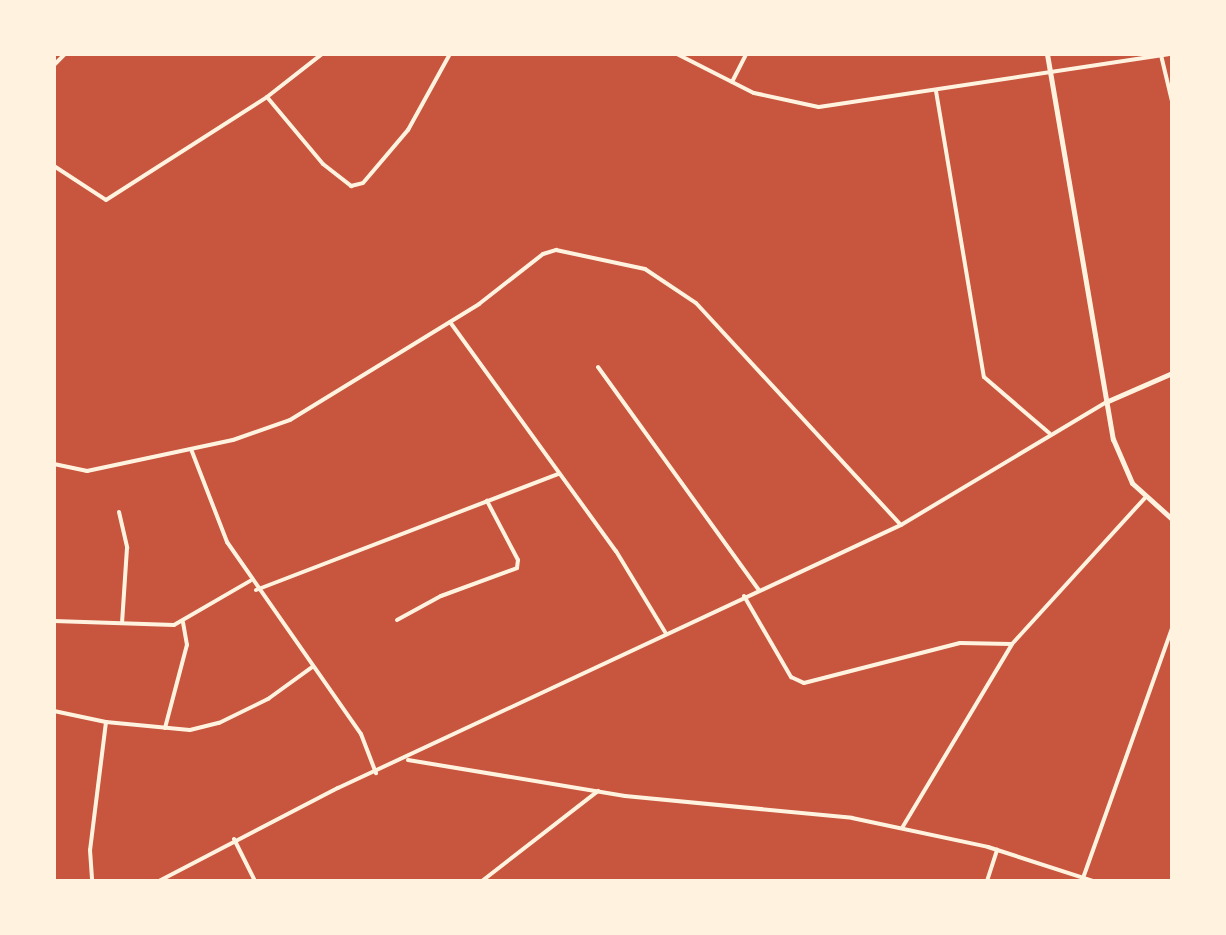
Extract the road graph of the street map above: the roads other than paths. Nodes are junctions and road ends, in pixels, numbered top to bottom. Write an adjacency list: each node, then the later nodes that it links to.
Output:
1 (65, 54): 9 (street)
2 (322, 54): 13 (street)
3 (450, 54): 13 (street)
4 (677, 54): 11 (street)
5 (746, 54): 11 (street)
6 (1047, 54): 10 (street)
7 (1168, 54): 8 (street)
8 (1161, 55): 10 (street); 14 (street)
9 (54, 65)
10 (1052, 75): 12 (street); 19 (street)
11 (732, 82): 12 (street)
12 (936, 91): 20 (street)
13 (267, 97): 15 (street)
14 (1172, 101)
15 (54, 166)
16 (450, 322): 21 (street); 23 (street); 28 (street)
17 (598, 367): 30 (street)
18 (1172, 373): 19 (street)
19 (1108, 401): 20 (street); 24 (street)
20 (1049, 433): 28 (street)
21 (191, 449): 22 (street); 29 (street)
22 (54, 464)
23 (558, 474): 25 (street); 38 (street)
24 (1145, 498): 27 (street); 39 (street)
25 (487, 501): 31 (street); 33 (street)
26 (119, 512): 36 (street)
27 (1172, 519)
28 (901, 525): 30 (street)
29 (250, 581): 31 (street); 35 (street)
30 (758, 589): 32 (street)
31 (256, 590): 40 (street)
32 (744, 596): 38 (street); 39 (street)
33 (397, 620)
34 (54, 621): 36 (street)
35 (183, 622): 36 (street); 43 (street)
36 (122, 623)
37 (1172, 628): 50 (street)
38 (665, 632): 44 (street)
39 (1012, 644): 47 (street)
40 (312, 667): 43 (street); 45 (street)
41 (54, 711): 42 (street)
42 (106, 722): 43 (street); 51 (street)
43 (165, 728)
44 (405, 760): 45 (street); 46 (street)
45 (376, 773): 48 (street)
46 (598, 791): 47 (street); 54 (street)
47 (902, 828): 49 (street)
48 (234, 839): 52 (street); 53 (street)
49 (997, 850): 50 (street); 55 (street)
50 (1082, 879): 56 (street)
51 (92, 881)
52 (159, 881)
53 (255, 881)
54 (482, 881)
55 (987, 881)
56 (1093, 881)

